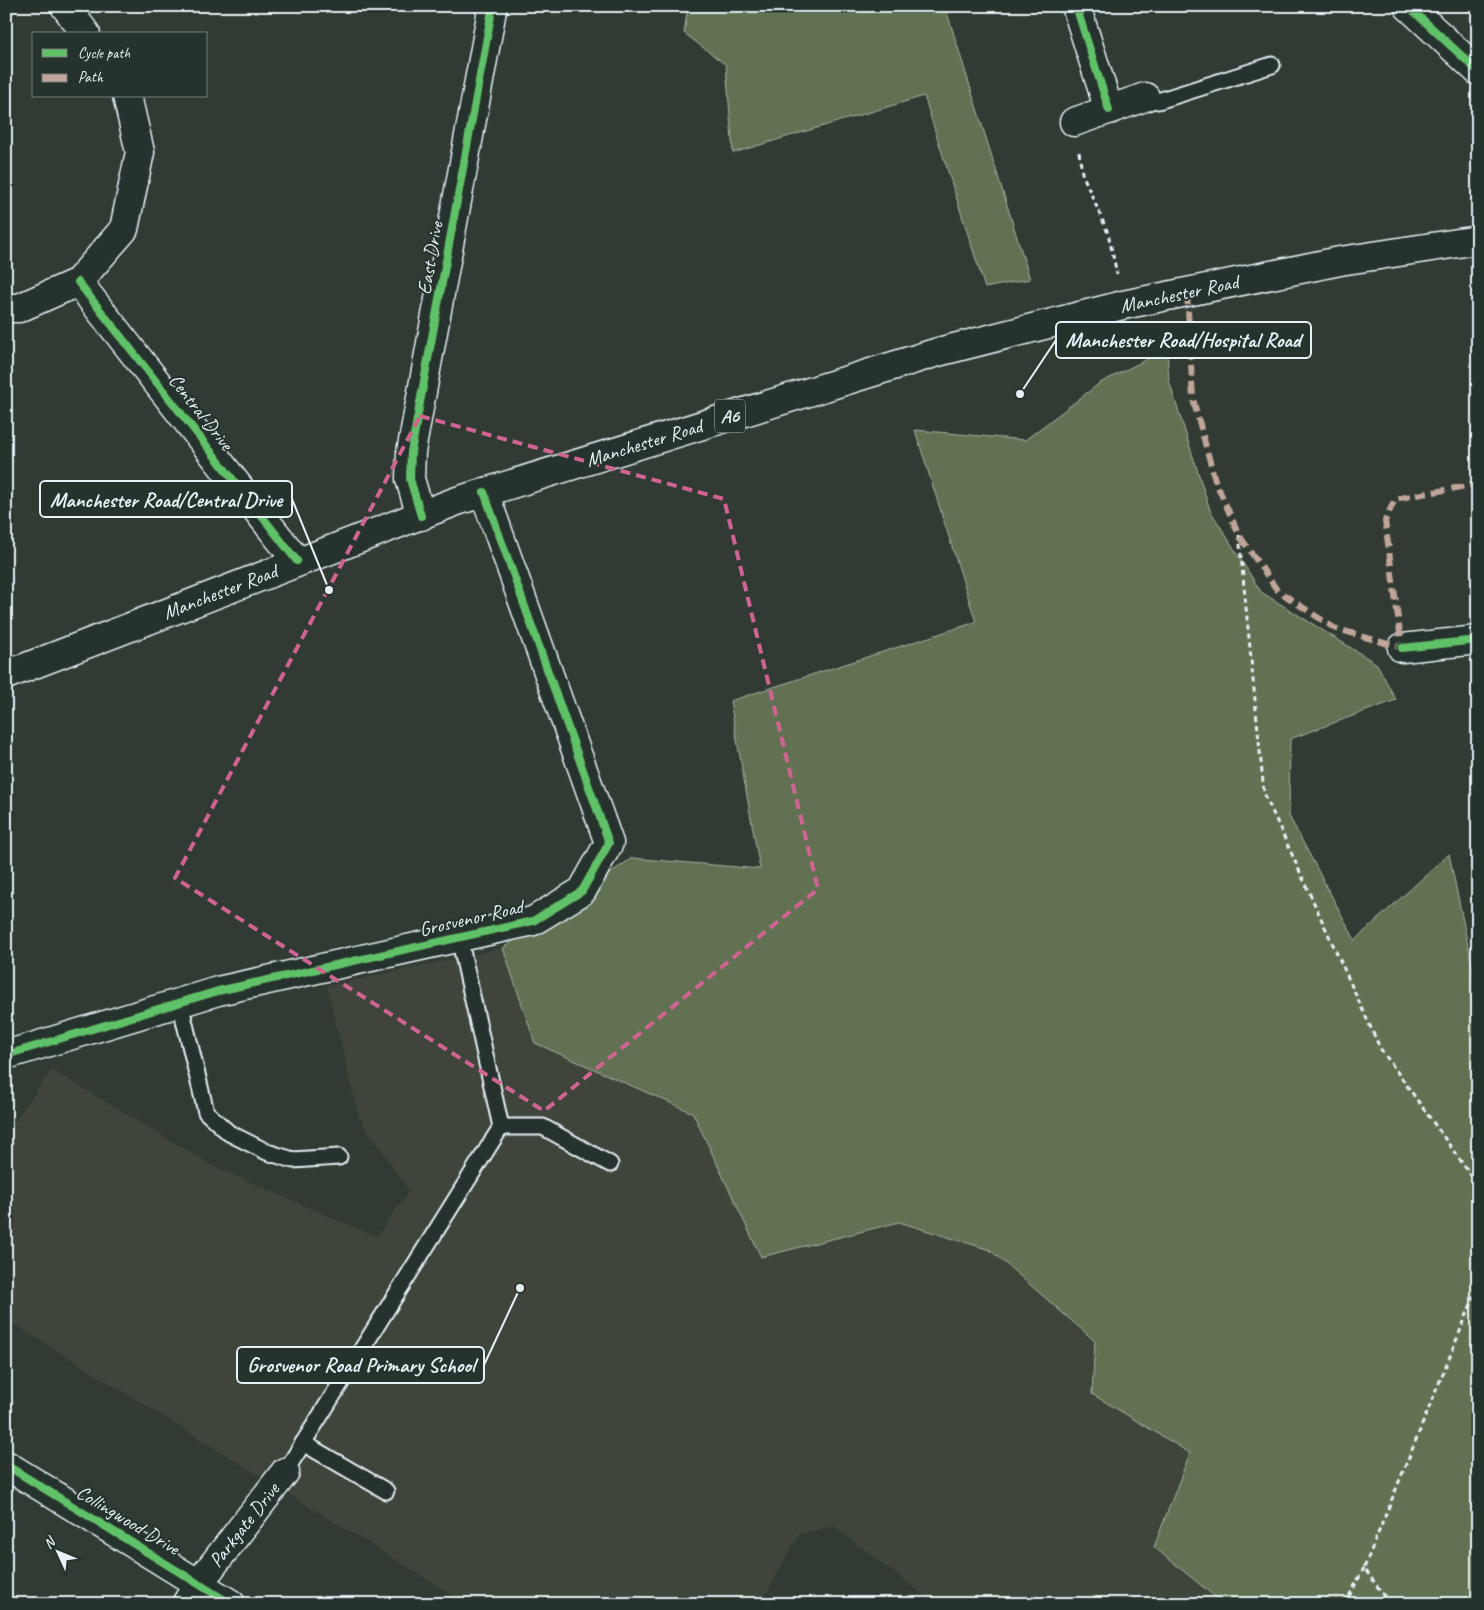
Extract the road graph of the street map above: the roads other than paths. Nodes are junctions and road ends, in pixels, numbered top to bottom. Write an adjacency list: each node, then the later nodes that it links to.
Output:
1 (65, 6): 5 (street)
2 (488, 6): 16 (street, East Drive)
3 (1076, 6): 10 (street)
4 (1408, 6): 7 (street)
5 (84, 32)
6 (1272, 65): 8 (lane)
7 (1478, 71)
8 (1145, 97): 10 (street)
9 (127, 98): 13 (street)
10 (1109, 110): 11 (street)
11 (1074, 122)
12 (1478, 240): 15 (street, Manchester Road / A6)
13 (78, 282): 14 (street); 17 (street, Central Drive)
14 (6, 308)
15 (484, 492): 16 (street, Manchester Road / A6); 21 (street, Grosvenor Road)
16 (421, 516): 17 (street, Manchester Road / A6)
17 (297, 561): 20 (street, Manchester Road / A6)
18 (1478, 640): 19 (street)
19 (1402, 648)
20 (6, 675)
21 (460, 937): 22 (street, Grosvenor Road); 24 (lane)
22 (180, 1002): 23 (street, Grosvenor Road); 25 (lane)
23 (6, 1055)
24 (501, 1127): 26 (lane); 27 (lane)
25 (339, 1157)
26 (610, 1164)
27 (303, 1443): 29 (lane); 30 (lane)
28 (6, 1465): 31 (street, Collingwood Drive)
29 (285, 1472): 31 (street, Parkgate Drive)
30 (386, 1491)
31 (193, 1593): 32 (street, Collingwood Drive)
32 (232, 1604)

